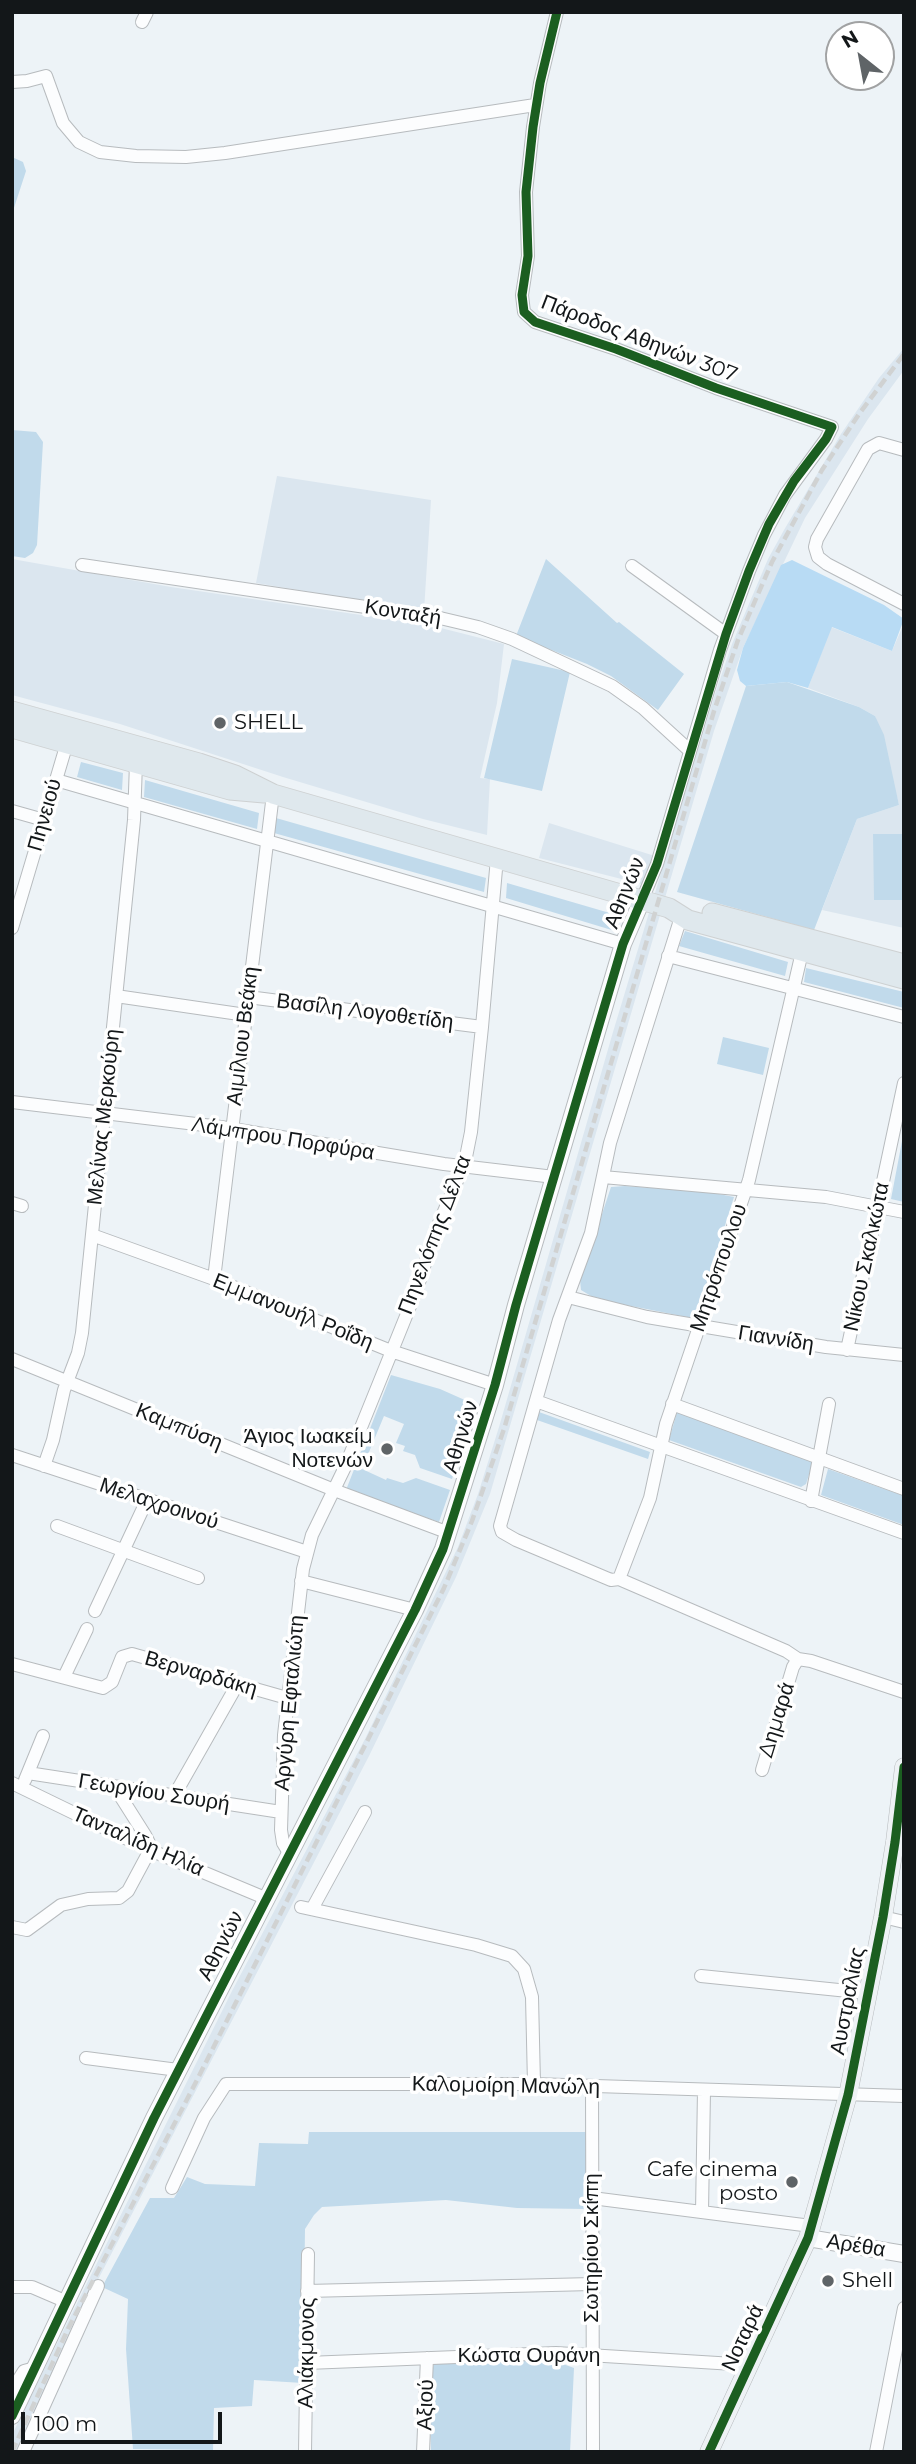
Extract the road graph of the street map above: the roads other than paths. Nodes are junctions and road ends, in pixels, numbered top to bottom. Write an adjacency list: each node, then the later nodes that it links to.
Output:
1 (557, 12): 3 (street, Πάροδος Αθηνών 307)
2 (12, 82): 3 (street)
3 (536, 105): 4 (street, Πάροδος Αθηνών 307)
4 (832, 427): 9 (street, Αθηνών)
5 (904, 450): 8 (street)
6 (82, 565): 13 (street, Κονταξή)
7 (632, 566): 9 (street)
8 (904, 604)
9 (726, 634): 13 (street, Αθηνών)
10 (12, 711): 16 (main road)
11 (12, 728): 12 (main road)
12 (67, 743): 14 (main road); 15 (street, Πηνειού)
13 (690, 751): 23 (street, Αθηνών)
14 (136, 763): 16 (main road); 17 (street, Μελίνας Μερκούρη)
15 (56, 780): 17 (street); 19 (street, Πηνειού)
16 (272, 794): 20 (street, Αιμίλιου Βεάκη); 21 (main road)
17 (135, 803): 20 (street); 33 (street, Μελίνας Μερκούρη)
18 (12, 811): 19 (street)
19 (44, 820): 22 (street, Πηνειού)
20 (267, 841): 24 (street); 34 (street, Αιμίλιου Βεάκη)
21 (497, 858): 23 (main road); 24 (street, Πηνελόπης Δέλτα)
22 (17, 895): 26 (street, Πηνειού)
23 (642, 900): 25 (main road); 27 (street, Αθηνών)
24 (494, 906): 27 (street); 37 (street, Πηνελόπης Δέλτα)
25 (675, 912): 28 (main road); 29 (street); 30 (main road)
26 (12, 928)
27 (623, 944): 44 (street, Αθηνών)
28 (802, 952): 31 (main road); 32 (street, Μητρόπουλου)
29 (668, 956): 32 (street); 45 (street)
30 (904, 964)
31 (904, 979)
32 (794, 988): 36 (street); 46 (street, Μητρόπουλου)
33 (116, 996): 35 (street, Βασίλη Λογοθετίδη); 40 (street, Μελίνας Μερκούρη)
34 (248, 996): 35 (street, Αιμίλιου Βεάκη); 37 (street, Βασίλη Λογοθετίδη)
35 (246, 1015): 41 (street, Αιμίλιου Βεάκη)
36 (904, 1017)
37 (482, 1027): 43 (street, Πηνελόπης Δέλτα)
38 (904, 1083): 42 (street, Νίκου Σκαλκώτα)
39 (12, 1102): 40 (street, Λάμπρου Πορφύρα)
40 (104, 1113): 41 (street, Λάμπρου Πορφύρα); 49 (street, Μελίνας Μερκούρη)
41 (232, 1129): 43 (street, Λάμπρου Πορφύρα); 50 (street, Αιμίλιου Βεάκη)
42 (899, 1129): 47 (street, Νίκου Σκαλκώτα)
43 (463, 1167): 44 (street, Λάμπρου Πορφύρα); 54 (street, Πηνελόπης Δέλτα)
44 (554, 1177): 58 (street, Αθηνών)
45 (603, 1177): 46 (street); 51 (street)
46 (746, 1189): 47 (street); 52 (street, Μητρόπουλου)
47 (878, 1206): 48 (street); 53 (street, Νίκου Σκαλκώτα)
48 (904, 1212)
49 (93, 1235): 50 (street, Εμμανουήλ Ροΐδη); 57 (street, Μελίνας Μερκούρη)
50 (214, 1279): 54 (street, Εμμανουήλ Ροΐδη)
51 (568, 1297): 52 (street, Γιαννίδη); 59 (street)
52 (700, 1326): 53 (street, Γιαννίδη); 60 (street, Μητρόπουλου)
53 (847, 1350): 55 (street, Γιαννίδη)
54 (391, 1351): 58 (street, Εμμανουήλ Ροΐδη); 67 (street, Πηνελόπης Δέλτα)
55 (904, 1356)
56 (12, 1359): 57 (street, Καμπύση)
57 (67, 1380): 65 (street, Μελίνας Μερκούρη); 67 (street, Καμπύση)
58 (495, 1385): 71 (street, Αθηνών)
59 (536, 1401): 62 (street); 76 (street)
60 (672, 1404): 62 (street, Μητρόπουλου); 64 (street)
61 (829, 1404): 64 (street)
62 (662, 1447): 69 (street); 76 (street, Μητρόπουλου)
63 (12, 1455): 65 (street, Μελαχροινού)
64 (821, 1458): 66 (street); 69 (street)
65 (44, 1466): 68 (street, Μελαχροινού)
66 (904, 1489)
67 (334, 1490): 71 (street, Καμπύση); 74 (street, Πηνελόπης Δέλτα)
68 (147, 1500): 73 (street); 74 (street, Μελαχροινού)
69 (811, 1501): 72 (street)
70 (57, 1526): 73 (street)
71 (449, 1533): 78 (street, Αθηνών)
72 (904, 1533)
73 (124, 1550): 75 (street); 79 (street)
74 (307, 1552): 77 (street, Αργύρη Εφταλιώτη)
75 (198, 1578)
76 (619, 1578): 81 (street)
77 (301, 1581): 78 (street); 86 (street, Αργύρη Εφταλιώτη)
78 (415, 1610): 98 (street, Αθηνών)
79 (95, 1611)
80 (87, 1629): 83 (street)
81 (798, 1659): 85 (street, Δημαρά); 89 (street, Δημαρά)
82 (12, 1664): 83 (street, Βερναρδάκη)
83 (64, 1677): 84 (street, Βερναρδάκη)
84 (237, 1685): 86 (street, Βερναρδάκη); 93 (street)
85 (904, 1692)
86 (287, 1698): 94 (street, Αργύρη Εφταλιώτη)
87 (43, 1736): 90 (street)
88 (904, 1767): 96 (main road, Αυστραλίας)
89 (762, 1770)
90 (28, 1773): 91 (street); 92 (street, Γεωργίου Σουρή)
91 (17, 1785): 97 (street, Τανταλίδη Ηλία)
92 (114, 1786): 93 (street, Γεωργίου Σουρή); 97 (street)
93 (174, 1796): 94 (street, Γεωργίου Σουρή)
94 (281, 1812): 98 (street, Αργύρη Εφταλιώτη)
95 (365, 1812): 107 (street)
96 (900, 1843): 100 (main road, Αυστραλίας)
97 (150, 1850): 99 (street, Τανταλίδη Ηλία); 102 (street)
98 (289, 1853): 99 (street, Αθηνών)
99 (265, 1898): 106 (street, Αθηνών)
100 (883, 1917): 101 (street); 104 (main road, Αυστραλίας)
101 (904, 1922)
102 (12, 1927)
103 (701, 1976): 104 (street)
104 (868, 1993): 110 (main road, Αυστραλίας)
105 (86, 2058): 106 (street)
106 (178, 2070): 122 (street, Αθηνών)
107 (534, 2084): 108 (street, Καλομοίρη Μανώλη); 112 (street, Καλομοίρη Μανώλη)
108 (592, 2086): 109 (street, Καλομοίρη Μανώλη); 113 (street, Σωτηρίου Σκίπη)
109 (704, 2090): 110 (street, Καλομοίρη Μανώλη); 114 (street)
110 (848, 2095): 111 (street, Καλομοίρη Μανώλη); 115 (main road, Αυστραλίας)
111 (904, 2096)
112 (173, 2188)
113 (592, 2198): 114 (street, Αρέθα); 118 (street, Σωτηρίου Σκίπη)
114 (702, 2212): 115 (street, Αρέθα)
115 (810, 2232): 117 (street, Αρέθα); 127 (main road, Νοταρά)
116 (308, 2254): 121 (street, Αλιάκμονος)
117 (904, 2254)
118 (592, 2284): 121 (street); 124 (street, Σωτηρίου Σκίπη)
119 (98, 2286): 131 (street)
120 (12, 2287): 122 (street)
121 (307, 2291): 126 (street, Αλιάκμονος)
122 (67, 2302): 128 (street, Αθηνών)
123 (904, 2308): 136 (street)
124 (592, 2355): 125 (street, Κώστα Ουράνη); 127 (street, Κώστα Ουράνη); 134 (street, Σωτηρίου Σκίπη)
125 (427, 2358): 126 (street, Κώστα Ουράνη); 133 (street, Αξιού)
126 (307, 2363): 132 (street, Αλιάκμονος)
127 (750, 2365): 135 (main road, Νοταρά)
128 (35, 2368): 129 (street); 130 (street, Αθηνών)
129 (12, 2390)
130 (12, 2416)
131 (23, 2452)
132 (305, 2452)
133 (423, 2452)
134 (593, 2452)
135 (709, 2452)
136 (876, 2452)

